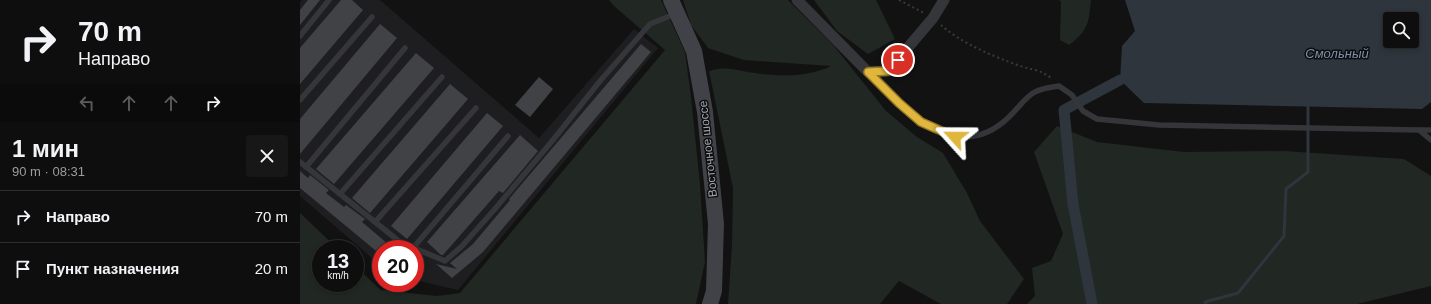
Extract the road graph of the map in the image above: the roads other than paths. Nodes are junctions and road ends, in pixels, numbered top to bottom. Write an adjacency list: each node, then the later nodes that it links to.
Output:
1 (329, 0): 6 (lane)
2 (797, 0): 8 (street)
3 (944, 0): 8 (street)
4 (674, 7): 22 (lane); 23 (main road, Восточное шоссе)
5 (372, 17): 10 (lane)
6 (300, 36)
7 (405, 48): 17 (lane)
8 (868, 72): 12 (lane)
9 (442, 77): 18 (lane)
10 (300, 100)
11 (476, 108): 19 (lane)
12 (1419, 130): 13 (lane); 15 (lane)
13 (1431, 130)
14 (508, 136): 21 (lane)
15 (1431, 140)
16 (300, 162): 17 (lane)
17 (306, 167): 18 (lane)
18 (340, 194): 19 (lane)
19 (375, 222): 20 (lane)
20 (398, 240)
21 (421, 240)
22 (424, 252)
23 (710, 304)

